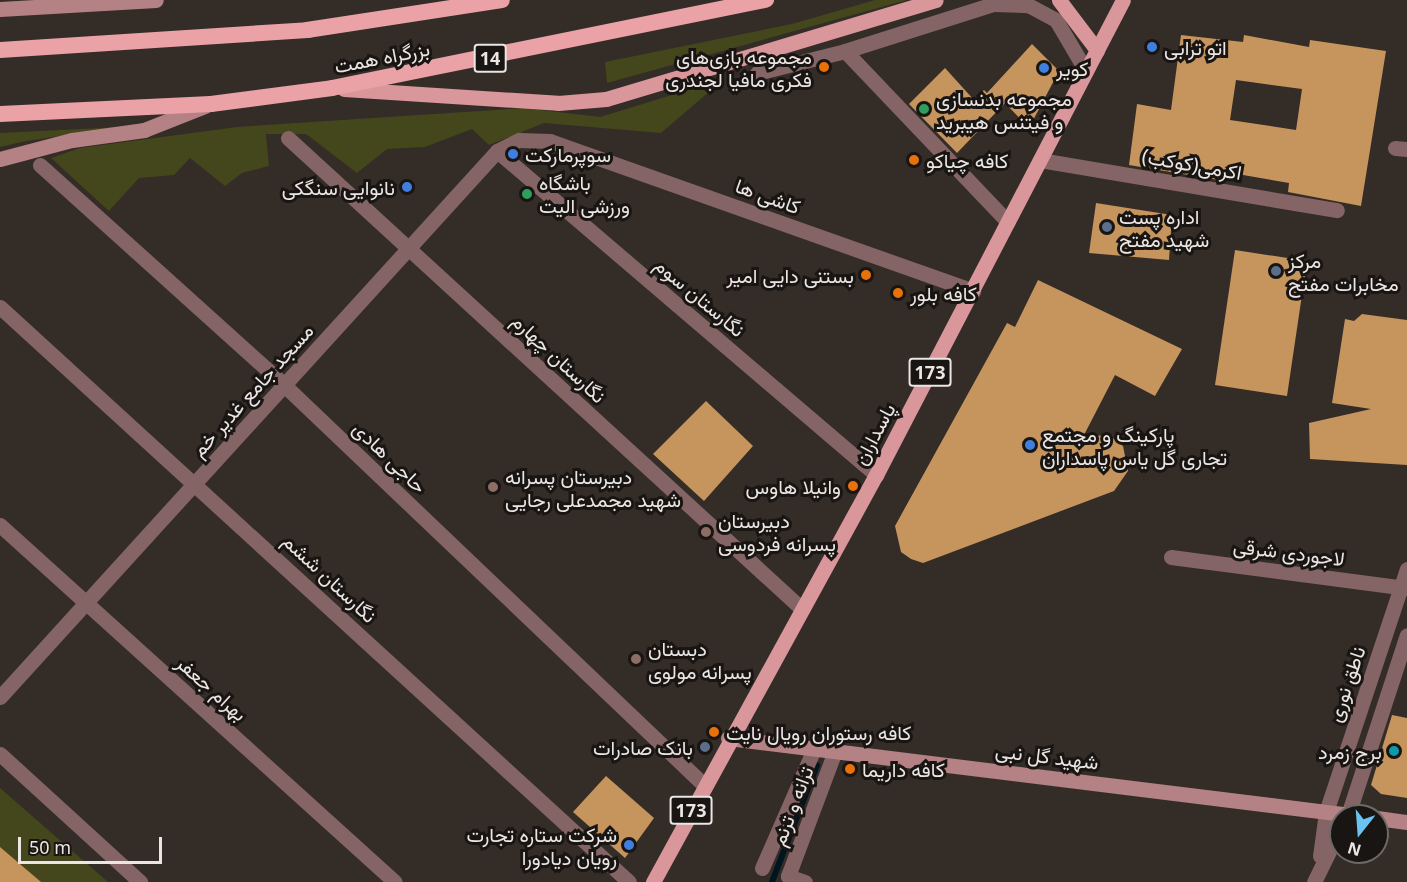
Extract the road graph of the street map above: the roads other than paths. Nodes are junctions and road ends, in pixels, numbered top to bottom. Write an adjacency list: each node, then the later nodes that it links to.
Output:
1 (156, 0): 7 (main road)
2 (502, 0): 8 (highway, بزرگراه همت)
3 (766, 0): 13 (highway, بزرگراه همت / 14)
4 (935, 0): 13 (main road)
5 (1059, 0): 9 (main road)
6 (1123, 0): 9 (main road, پاسداران / 173)
7 (0, 9)
8 (0, 50)
9 (1097, 50): 11 (main road, پاسداران / 173)
10 (845, 51): 11 (street); 12 (street); 23 (street)
11 (1086, 71): 20 (main road, پاسداران / 173)
12 (757, 73)
13 (332, 88): 14 (highway, بزرگراه همت / 14)
14 (211, 104): 15 (highway, بزرگراه همت / 14); 19 (main road)
15 (0, 114)
16 (288, 138): 24 (street, نگارستان چهارم)
17 (550, 141): 18 (street, مسجد جامع غدیر خم); 25 (street, کاشی ها)
18 (497, 152): 24 (street, مسجد جامع غدیر خم); 28 (street, نگارستان سوم)
19 (0, 159)
20 (1040, 160): 22 (street, اکرمی(کوکب)); 23 (main road, پاسداران / 173)
21 (40, 165): 27 (street, حاجی هادی)
22 (1337, 210)
23 (1008, 222): 25 (main road, پاسداران / 173)
24 (409, 248): 27 (street, مسجد جامع غدیر خم); 35 (street, نگارستان چهارم)
25 (973, 291): 28 (main road, پاسداران / 173)
26 (0, 307): 29 (street, نگارستان ششم)
27 (284, 385): 29 (street, مسجد جامع غدیر خم); 42 (street, حاجی هادی)
28 (876, 475): 35 (main road, پاسداران / 173)
29 (195, 483): 34 (street, مسجد جامع غدیر خم); 53 (street, نگارستان ششم)
30 (0, 525): 34 (street, بهرام جعفر)
31 (1171, 557): 33 (street, لاجوردی شرقی)
32 (1407, 569): 33 (street, ناطق نوری)
33 (1404, 588): 44 (street, ناطق نوری)
34 (86, 602): 37 (street, مسجد جامع غدیر خم); 52 (street, بهرام جعفر)
35 (801, 608): 38 (main road, پاسداران / 173)
36 (1407, 635): 43 (street)
37 (0, 698)
38 (728, 738): 39 (main road, شهید گل نبی); 42 (main road, پاسداران / 173)
39 (814, 748): 40 (main road, شهید گل نبی); 50 (street)
40 (835, 751): 44 (main road, شهید گل نبی); 55 (street, ترانه و ترنم)
41 (0, 754): 51 (street)
42 (704, 785): 54 (main road, پاسداران / 173)
43 (1353, 804)
44 (1326, 812): 45 (main road, شهید گل نبی); 49 (street, ناطق نوری)
45 (1329, 813)
46 (1389, 820): 47 (main road)
47 (1407, 822)
48 (1329, 849): 49 (street)
49 (1319, 865): 56 (street)
50 (762, 868)
51 (140, 882)
52 (395, 882)
53 (629, 882)
54 (653, 882)
55 (805, 882)
56 (1314, 882)

